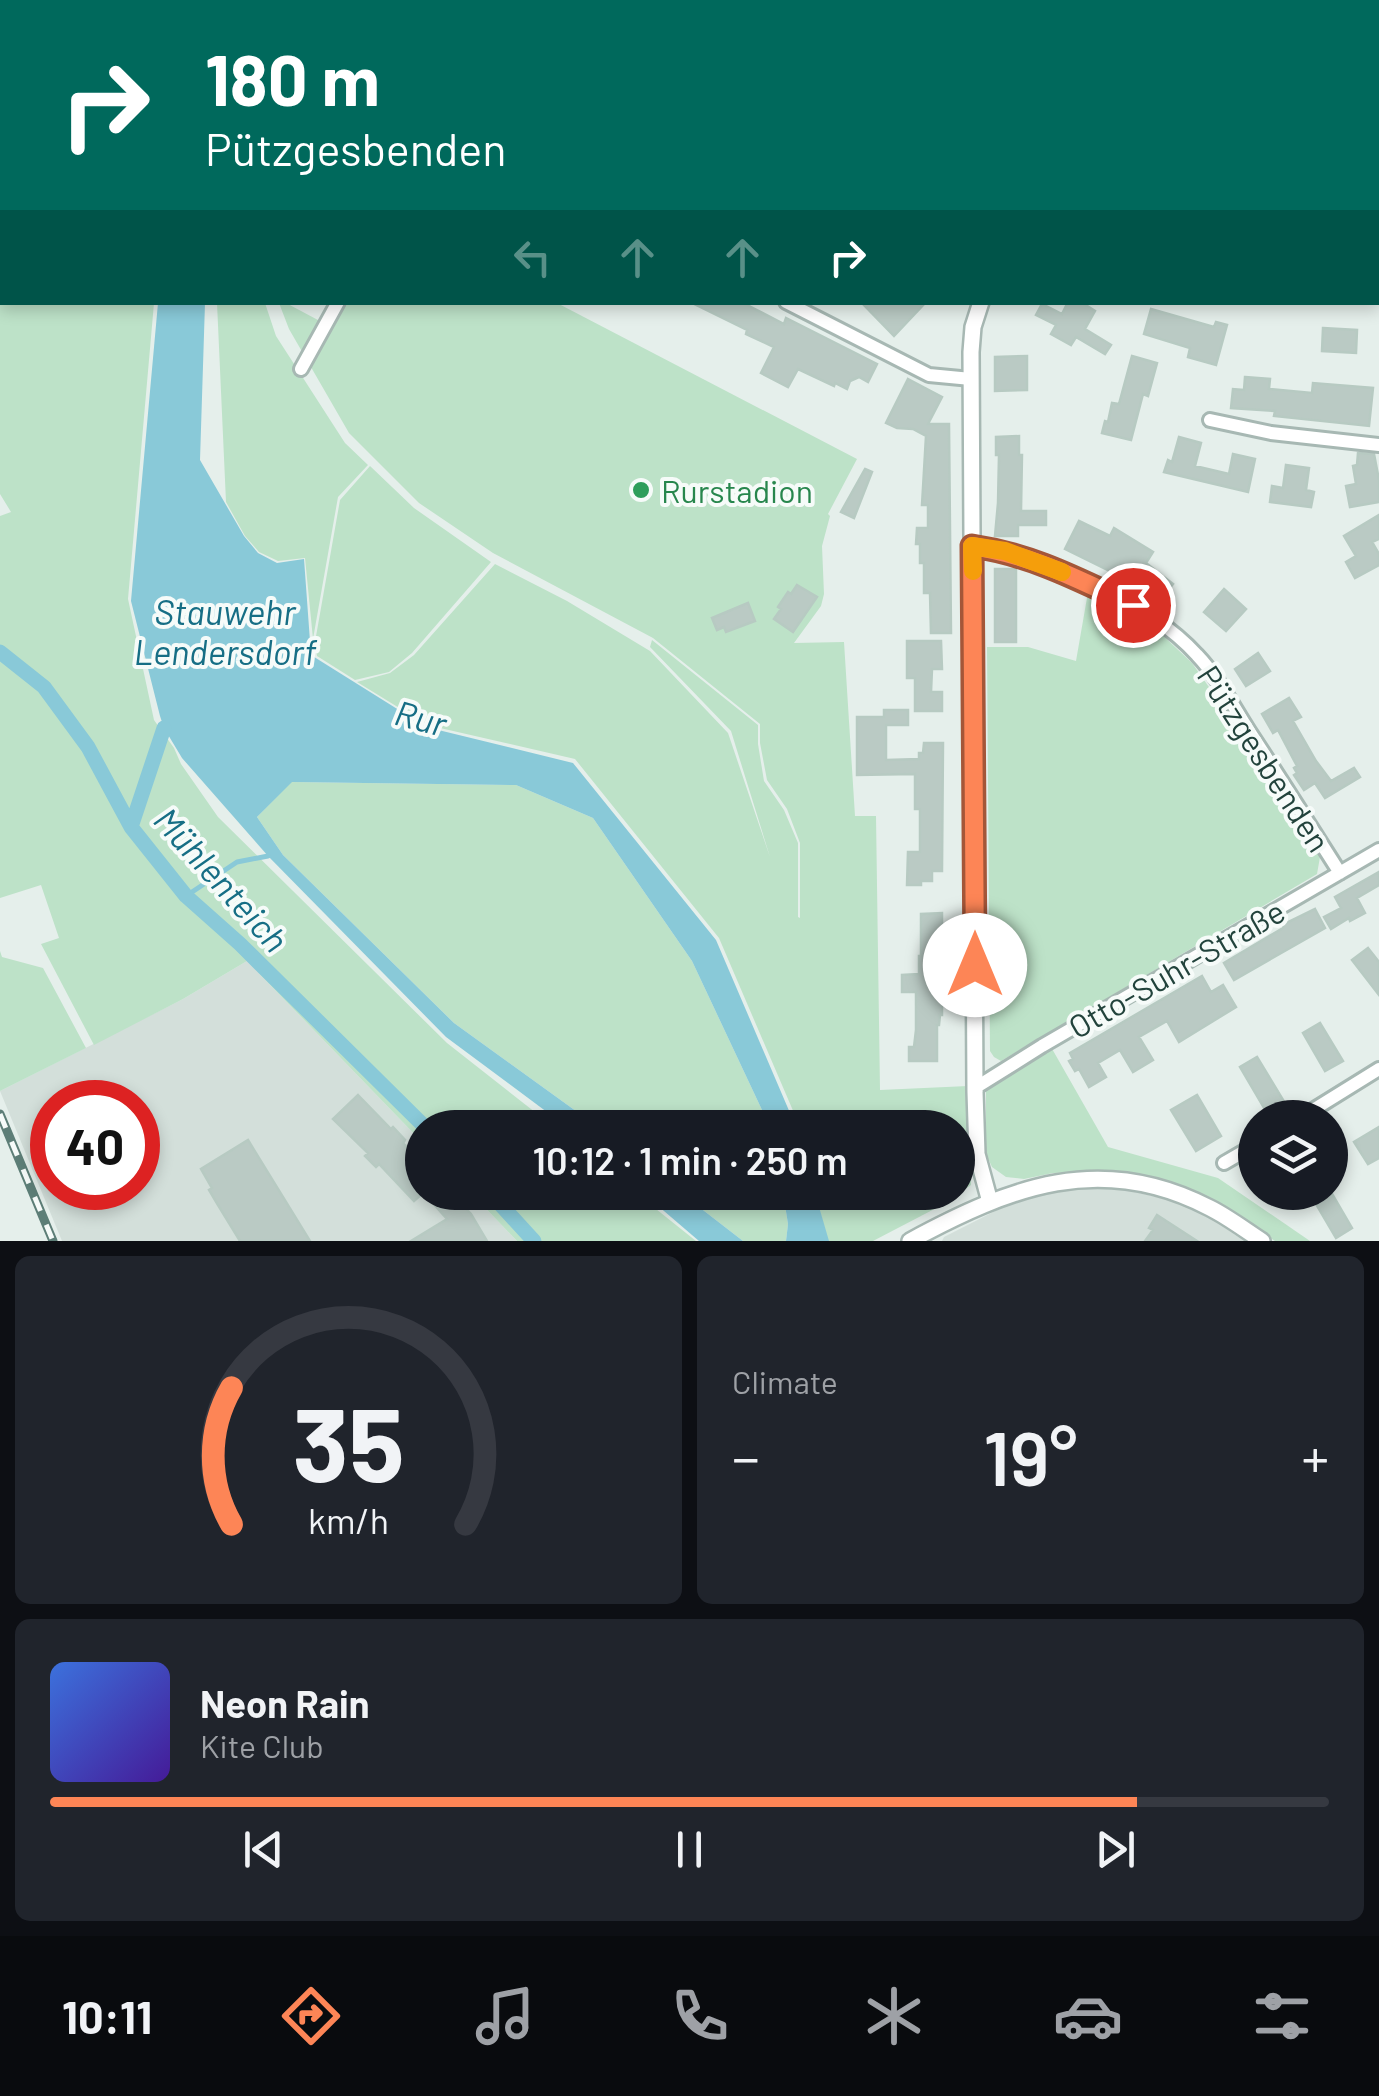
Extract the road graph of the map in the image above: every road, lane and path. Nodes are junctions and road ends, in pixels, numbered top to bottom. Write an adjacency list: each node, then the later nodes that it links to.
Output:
1 (336, 305): 4 (street)
2 (792, 305): 5 (street)
3 (980, 305): 5 (street)
4 (301, 369)
5 (971, 378): 8 (street)
6 (1210, 420): 7 (street)
7 (1379, 445)
8 (972, 546): 10 (street, Pützgesbenden); 12 (street)
9 (1379, 850): 10 (street, Otto-Suhr-Straße)
10 (1340, 874): 12 (street, Otto-Suhr-Straße)
11 (1379, 1069): 13 (street)
12 (975, 1088): 16 (street)
13 (1329, 1100)
14 (1238, 1154): 15 (street)
15 (1224, 1163)
16 (990, 1202): 17 (street); 18 (street)
17 (910, 1241)
18 (1262, 1241)

